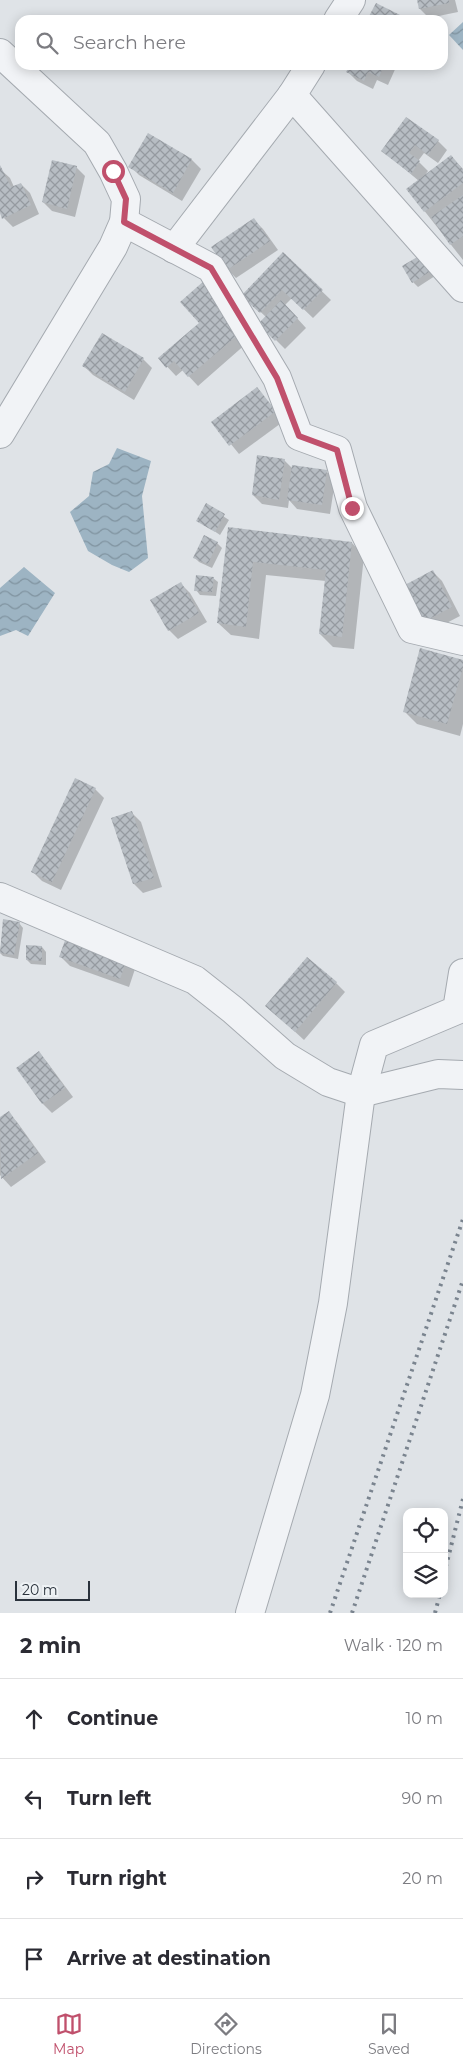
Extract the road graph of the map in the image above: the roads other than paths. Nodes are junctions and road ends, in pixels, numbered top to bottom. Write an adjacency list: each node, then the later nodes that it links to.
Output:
1 (351, 0): 2 (street)
2 (341, 15)
3 (0, 53): 4 (street)
4 (15, 67)
5 (18, 70): 8 (street)
6 (308, 70): 7 (street)
7 (292, 95): 9 (street); 10 (street)
8 (124, 222): 9 (street); 11 (street)
9 (174, 249): 12 (street)
10 (463, 288)
11 (0, 434)
12 (463, 641)
13 (0, 897): 16 (street)
14 (463, 973): 16 (street)
15 (463, 1075): 16 (street)
16 (361, 1092): 17 (street)
17 (250, 1613)

